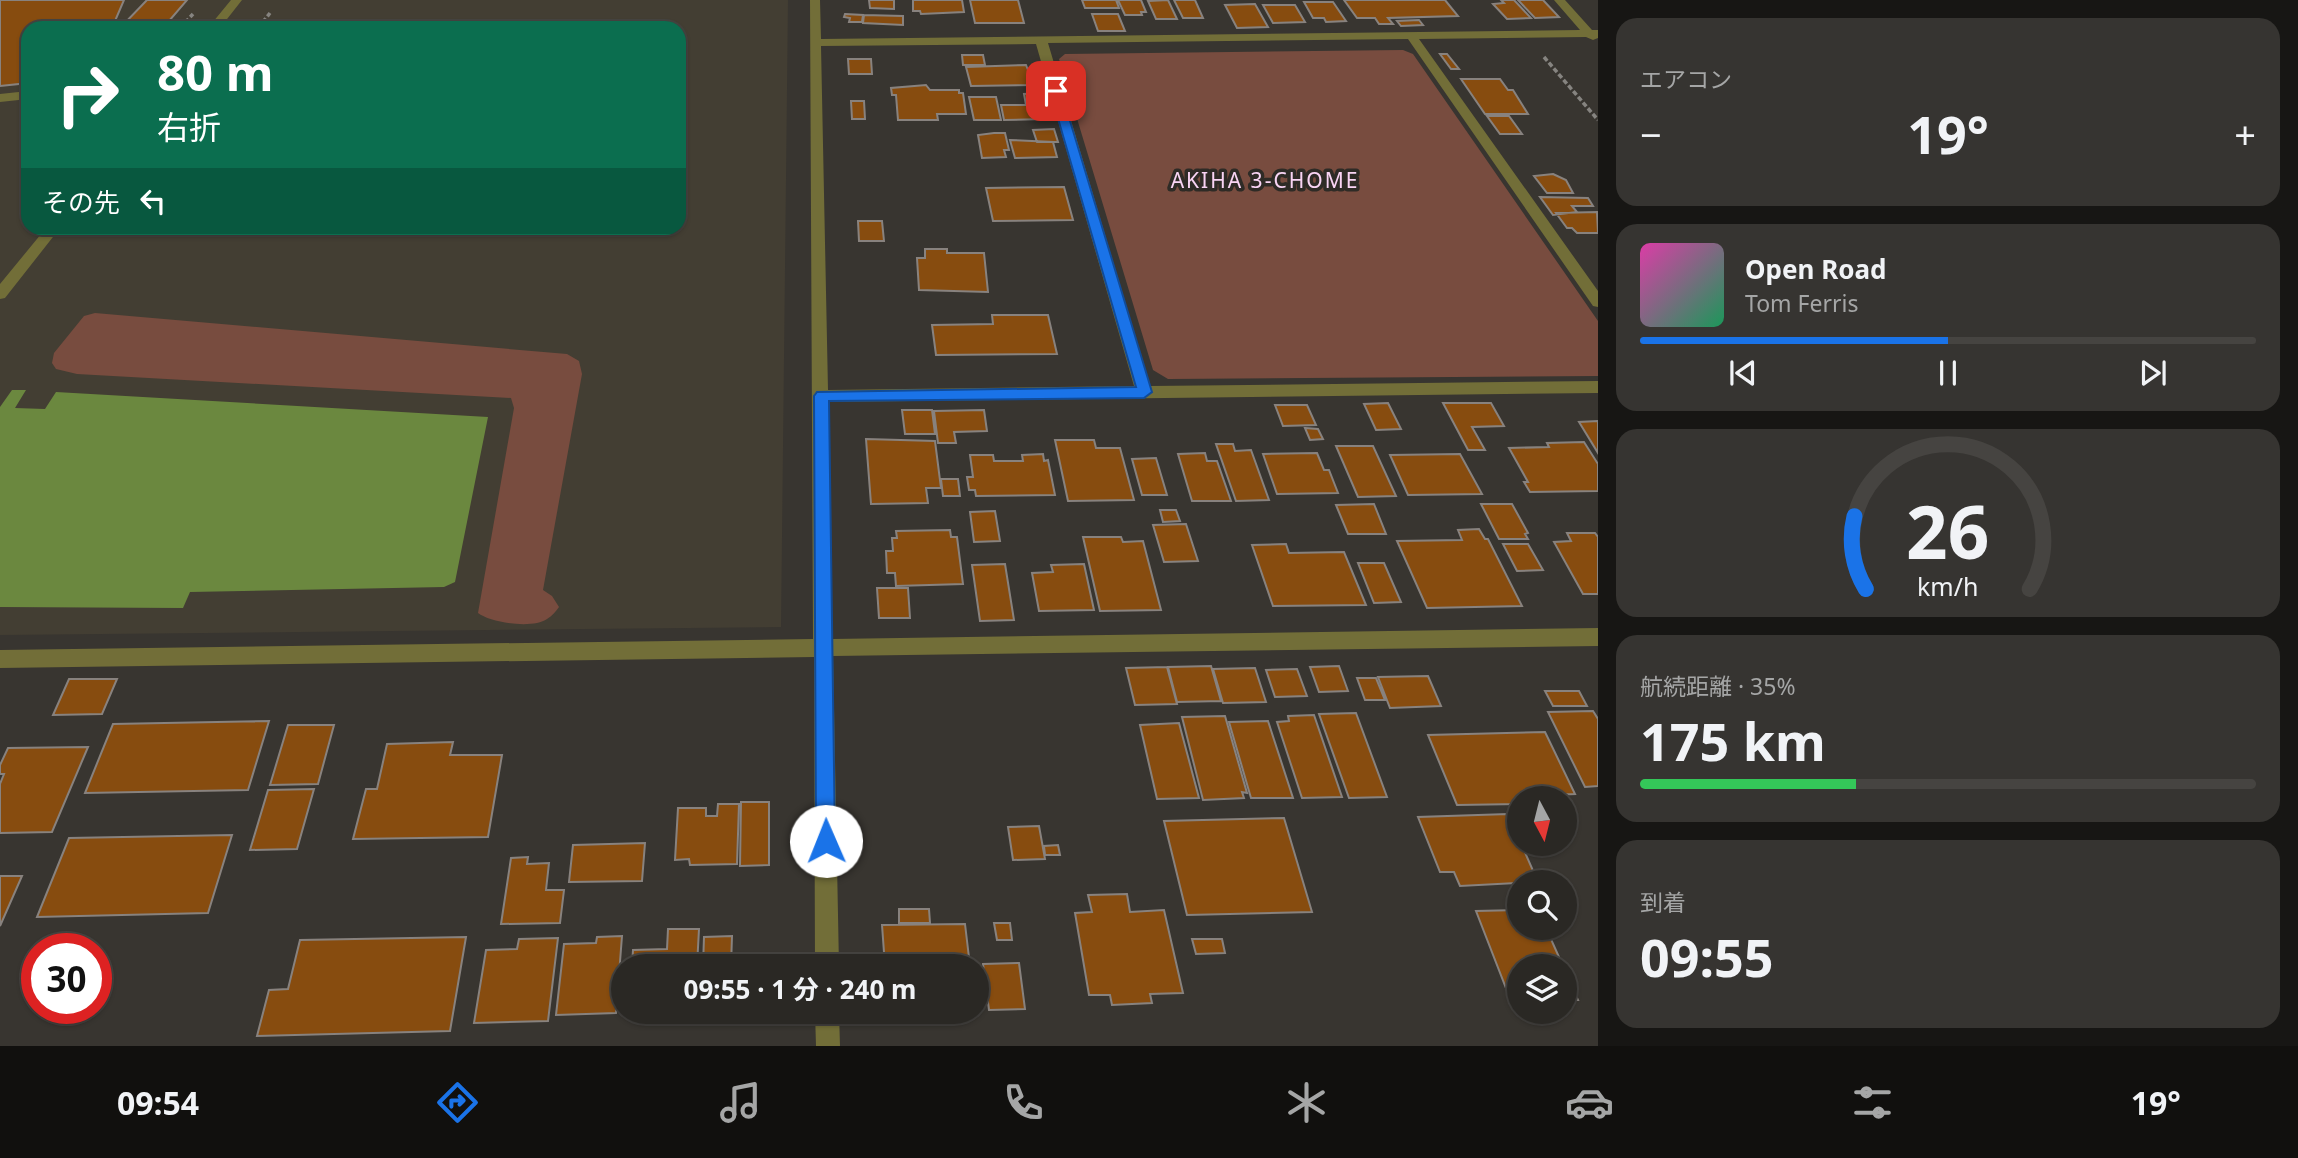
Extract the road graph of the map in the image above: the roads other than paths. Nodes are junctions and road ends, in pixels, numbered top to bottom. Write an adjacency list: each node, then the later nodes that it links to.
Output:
1 (237, 0): 4 (street)
2 (815, 0): 8 (street)
3 (1559, 0): 6 (street)
4 (220, 21)
5 (1411, 35): 6 (street); 7 (street); 12 (street)
6 (1595, 36)
7 (1041, 40): 8 (street); 15 (street)
8 (815, 43): 16 (street)
9 (21, 96): 10 (street)
10 (0, 97)
11 (47, 235): 13 (street)
12 (1595, 293)
13 (0, 294)
14 (1598, 387): 15 (street)
15 (1144, 392): 16 (street)
16 (822, 396): 18 (street)
17 (1598, 637): 18 (street)
18 (824, 648): 19 (street); 20 (street)
19 (0, 659)
20 (827, 954)
21 (827, 1024): 22 (street)
22 (828, 1046)

